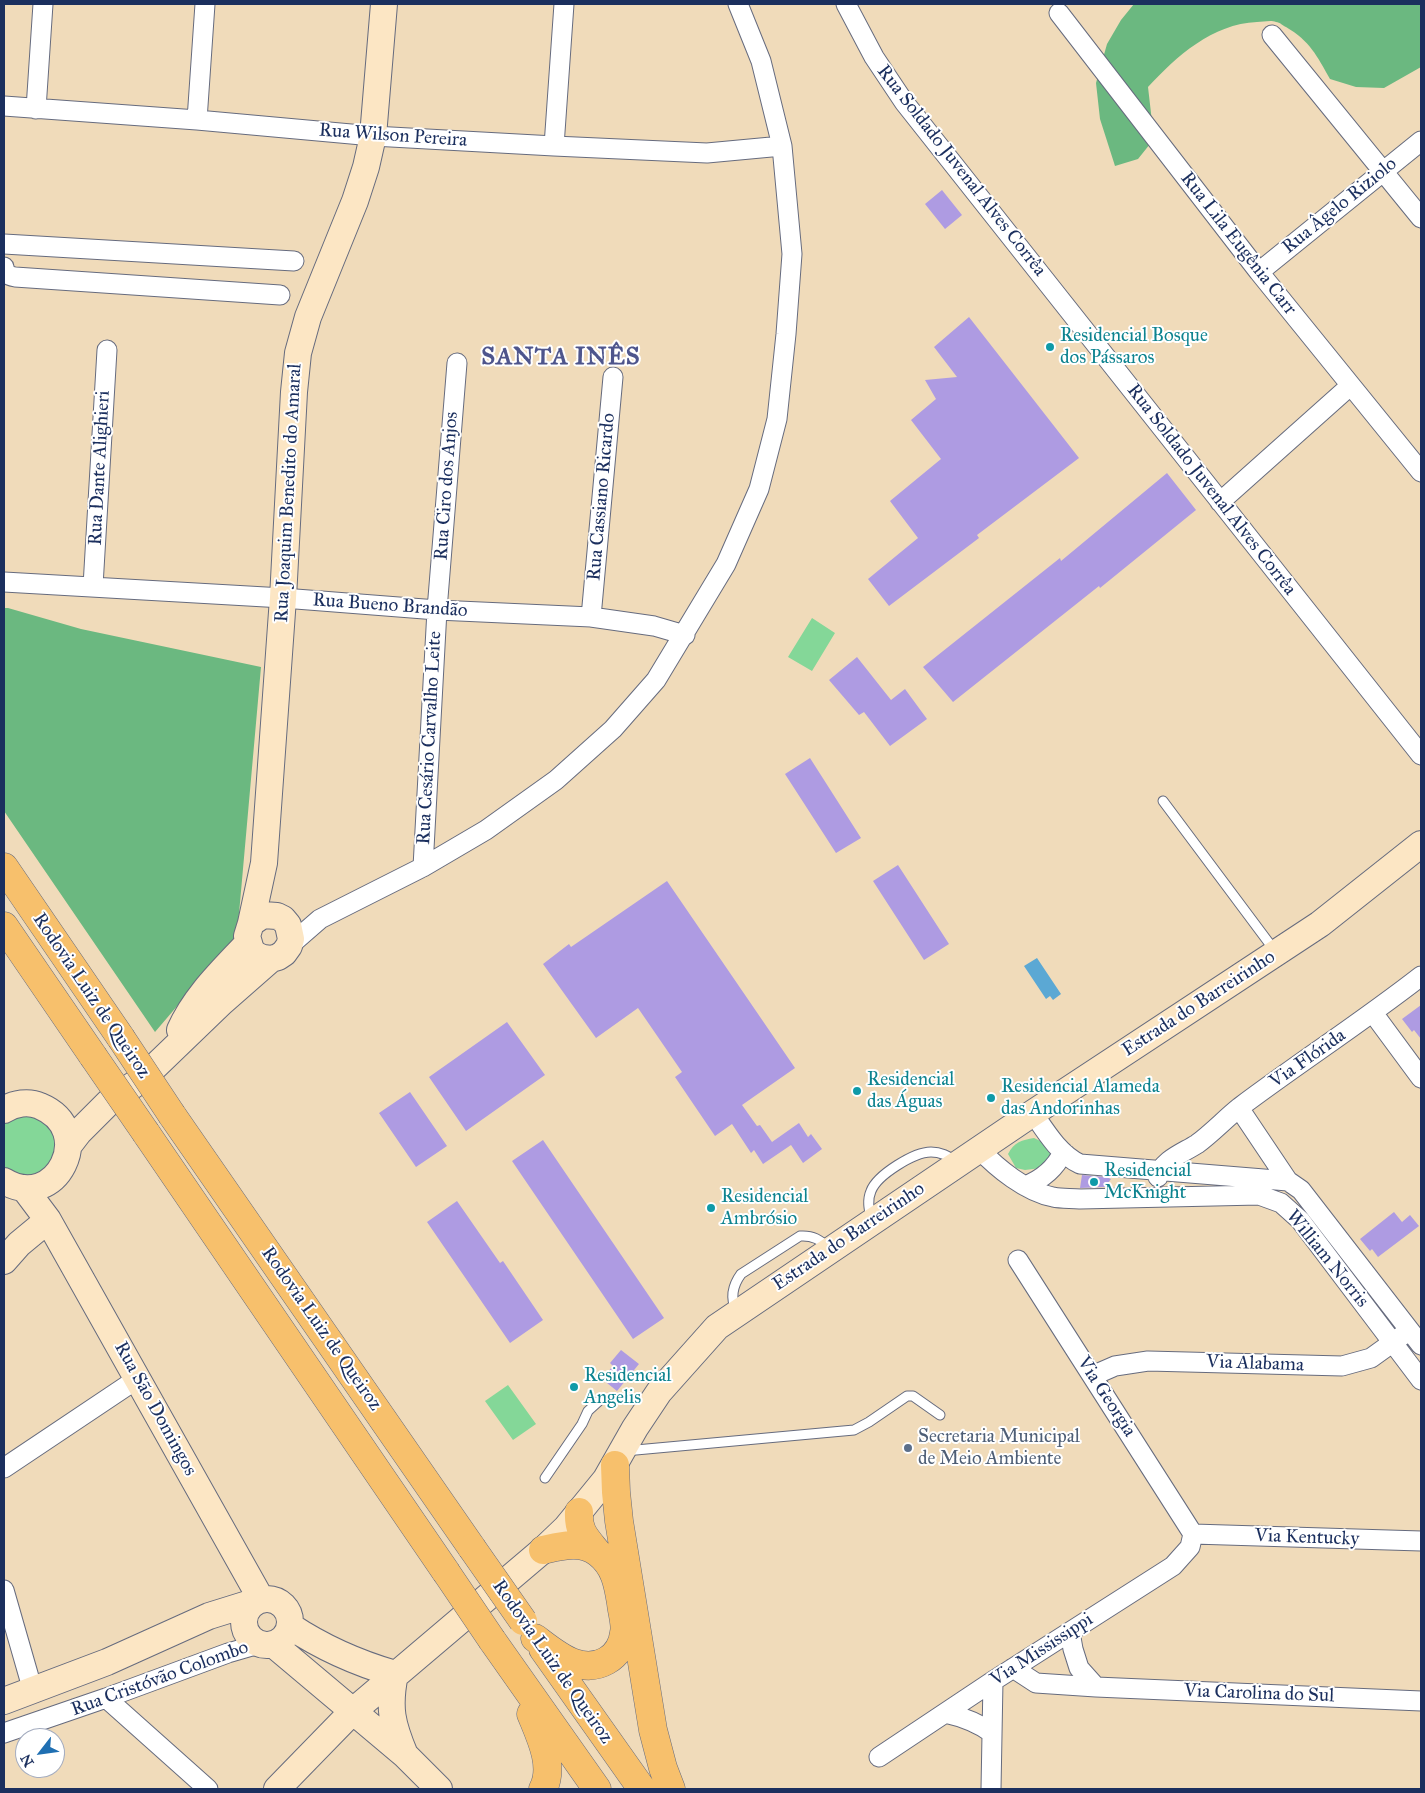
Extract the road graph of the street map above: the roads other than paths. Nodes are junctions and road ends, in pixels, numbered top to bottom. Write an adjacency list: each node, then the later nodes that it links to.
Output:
1 (43, 4): 10 (street)
2 (205, 4): 11 (street)
3 (384, 4): 12 (main road, Rua Joaquim Benedito do Amaral)
4 (564, 4): 14 (street)
5 (738, 4): 15 (street)
6 (846, 4): 28 (street, Rua Soldado Juvenal Alves Corrêa)
7 (1059, 13): 21 (street, Rua Lila Eugênia Carr)
8 (1272, 35): 16 (street)
9 (4, 106): 10 (street, Rua Wilson Pereira)
10 (36, 109): 11 (street, Rua Wilson Pereira)
11 (197, 120): 12 (street, Rua Wilson Pereira)
12 (373, 136): 14 (street, Rua Wilson Pereira); 31 (main road, Rua Joaquim Benedito do Amaral)
13 (1421, 141): 16 (street, Rua Âgelo Riziolo)
14 (554, 146): 15 (street, Rua Wilson Pereira)
15 (782, 146): 34 (street)
16 (1383, 171): 17 (street); 21 (street, Rua Âgelo Riziolo)
17 (1421, 218)
18 (4, 244): 19 (street)
19 (294, 261)
20 (4, 268): 22 (street)
21 (1259, 272): 26 (street, Rua Lila Eugênia Carr)
22 (280, 295)
23 (107, 350): 30 (street, Rua Dante Alighieri)
24 (456, 363): 32 (street, Rua Ciro dos Anjos)
25 (614, 377): 33 (street, Rua Cassiano Ricardo)
26 (1350, 386): 27 (street, Rua Lila Eugênia Carr); 28 (street)
27 (1421, 472)
28 (1220, 502): 35 (street, Rua Soldado Juvenal Alves Corrêa)
29 (4, 582): 30 (street, Rua Bueno Brandão)
30 (93, 586): 31 (street, Rua Bueno Brandão)
31 (284, 598): 32 (street, Rua Bueno Brandão); 38 (main road, Rua Joaquim Benedito do Amaral)
32 (437, 610): 33 (street, Rua Bueno Brandão); 40 (street, Rua Cesário Carvalho Leite)
33 (591, 617): 34 (street, Rua Bueno Brandão)
34 (684, 635): 40 (street)
35 (1421, 755)
36 (1163, 802): 46 (lane)
37 (1421, 844): 46 (main road, Estrada do Barreirinho)
38 (264, 863): 41 (main road, Rua Joaquim Benedito do Amaral); 44 (main road, Rua Joaquim Benedito do Amaral)
39 (4, 867): 92 (highway, Rodovia Luiz de Queiroz, bridge)
40 (423, 867): 42 (street)
41 (280, 917): 42 (street); 44 (main road); 45 (main road)
42 (320, 919): 45 (street)
43 (4, 926): 96 (highway, Rodovia Luiz de Queiroz, bridge)
44 (249, 933): 45 (main road); 49 (main road)
45 (280, 953): 49 (main road)
46 (1277, 953): 55 (main road, Estrada do Barreirinho)
47 (1421, 976): 48 (street, Via Flórida)
48 (1373, 1013): 50 (street); 53 (street, Via Flórida)
49 (170, 1051): 51 (main road)
50 (1421, 1078)
51 (109, 1102): 54 (main road); 57 (main road)
52 (5, 1106): 54 (main road)
53 (1239, 1108): 56 (street, Via Flórida); 63 (street)
54 (49, 1110): 57 (main road)
55 (1033, 1112): 58 (street); 59 (main road, Estrada do Barreirinho)
56 (1197, 1144): 60 (street, Via Flórida); 61 (street)
57 (69, 1145): 62 (main road)
58 (1063, 1152): 60 (street, William Norris); 65 (street)
59 (969, 1156): 65 (street, William Norris); 79 (main road, Estrada do Barreirinho)
60 (1159, 1171): 61 (street, William Norris); 67 (street)
61 (1191, 1173): 63 (street, William Norris); 66 (street)
62 (50, 1181): 64 (main road); 68 (main road)
63 (1288, 1182): 71 (street, William Norris)
64 (14, 1185): 68 (main road, Rua São Domingos)
65 (1025, 1186): 67 (street, William Norris)
66 (1189, 1196): 67 (street, William Norris); 72 (street, William Norris)
67 (1153, 1197)
68 (48, 1220): 70 (main road); 75 (main road, Rua São Domingos)
69 (1018, 1260): 74 (street, Via Georgia)
70 (4, 1261)
71 (1409, 1330): 72 (street, Via Alabama); 73 (street, William Norris)
72 (1394, 1343): 74 (street, Via Alabama); 76 (street, William Norris)
73 (1421, 1345)
74 (1092, 1376): 84 (street, Via Georgia)
75 (137, 1378): 80 (street); 89 (main road, Rua São Domingos)
76 (1421, 1380)
77 (599, 1402): 81 (lane)
78 (940, 1415): 79 (lane)
79 (619, 1458): 82 (main road, Estrada do Barreirinho); 83 (highway)
80 (4, 1468)
81 (545, 1478)
82 (583, 1508): 83 (highway); 86 (main road, Estrada do Barreirinho); 87 (highway)
83 (619, 1521): 116 (highway)
84 (1193, 1534): 85 (street, Via Kentucky); 93 (street, Via Mississippi)
85 (1421, 1542)
86 (543, 1550): 87 (highway); 97 (main road, Estrada do Barreirinho)
87 (597, 1552): 92 (highway)
88 (4, 1590): 100 (street)
89 (258, 1601): 90 (main road, Rua Cristóvão Colombo); 91 (main road); 94 (main road)
90 (192, 1624): 94 (main road, Rua Cristóvão Colombo); 100 (main road, Rua Cristóvão Colombo)
91 (290, 1626): 94 (main road); 97 (main road)
92 (529, 1630): 115 (highway, Rodovia Luiz de Queiroz)
93 (1070, 1632): 95 (street, Via Mississippi); 99 (street)
94 (260, 1641): 101 (street, Rua Cristóvão Colombo); 104 (main road)
95 (1013, 1668): 98 (street, Via Mississippi); 99 (street, Via Carolina do Sul)
96 (513, 1671): 113 (highway); 114 (highway, Rodovia Luiz de Queiroz)
97 (395, 1674): 104 (main road, Estrada do Barreirinho); 108 (main road)
98 (993, 1681): 105 (street, Via Mississippi); 107 (street)
99 (1096, 1687): 103 (street, Via Carolina do Sul)
100 (33, 1691): 102 (main road, Rua Cristóvão Colombo)
101 (106, 1698): 106 (street, Rua Cristóvão Colombo); 110 (street)
102 (4, 1701)
103 (1421, 1701)
104 (352, 1712): 108 (main road); 111 (main road, Estrada do Barreirinho)
105 (945, 1713): 107 (street); 109 (street, Via Mississippi)
106 (4, 1733)
107 (992, 1733): 117 (street)
108 (405, 1755): 112 (main road)
109 (879, 1757)
110 (208, 1789)
111 (277, 1789)
112 (439, 1789)
113 (542, 1789)
114 (597, 1789)
115 (642, 1789)
116 (671, 1789)
117 (991, 1789)

